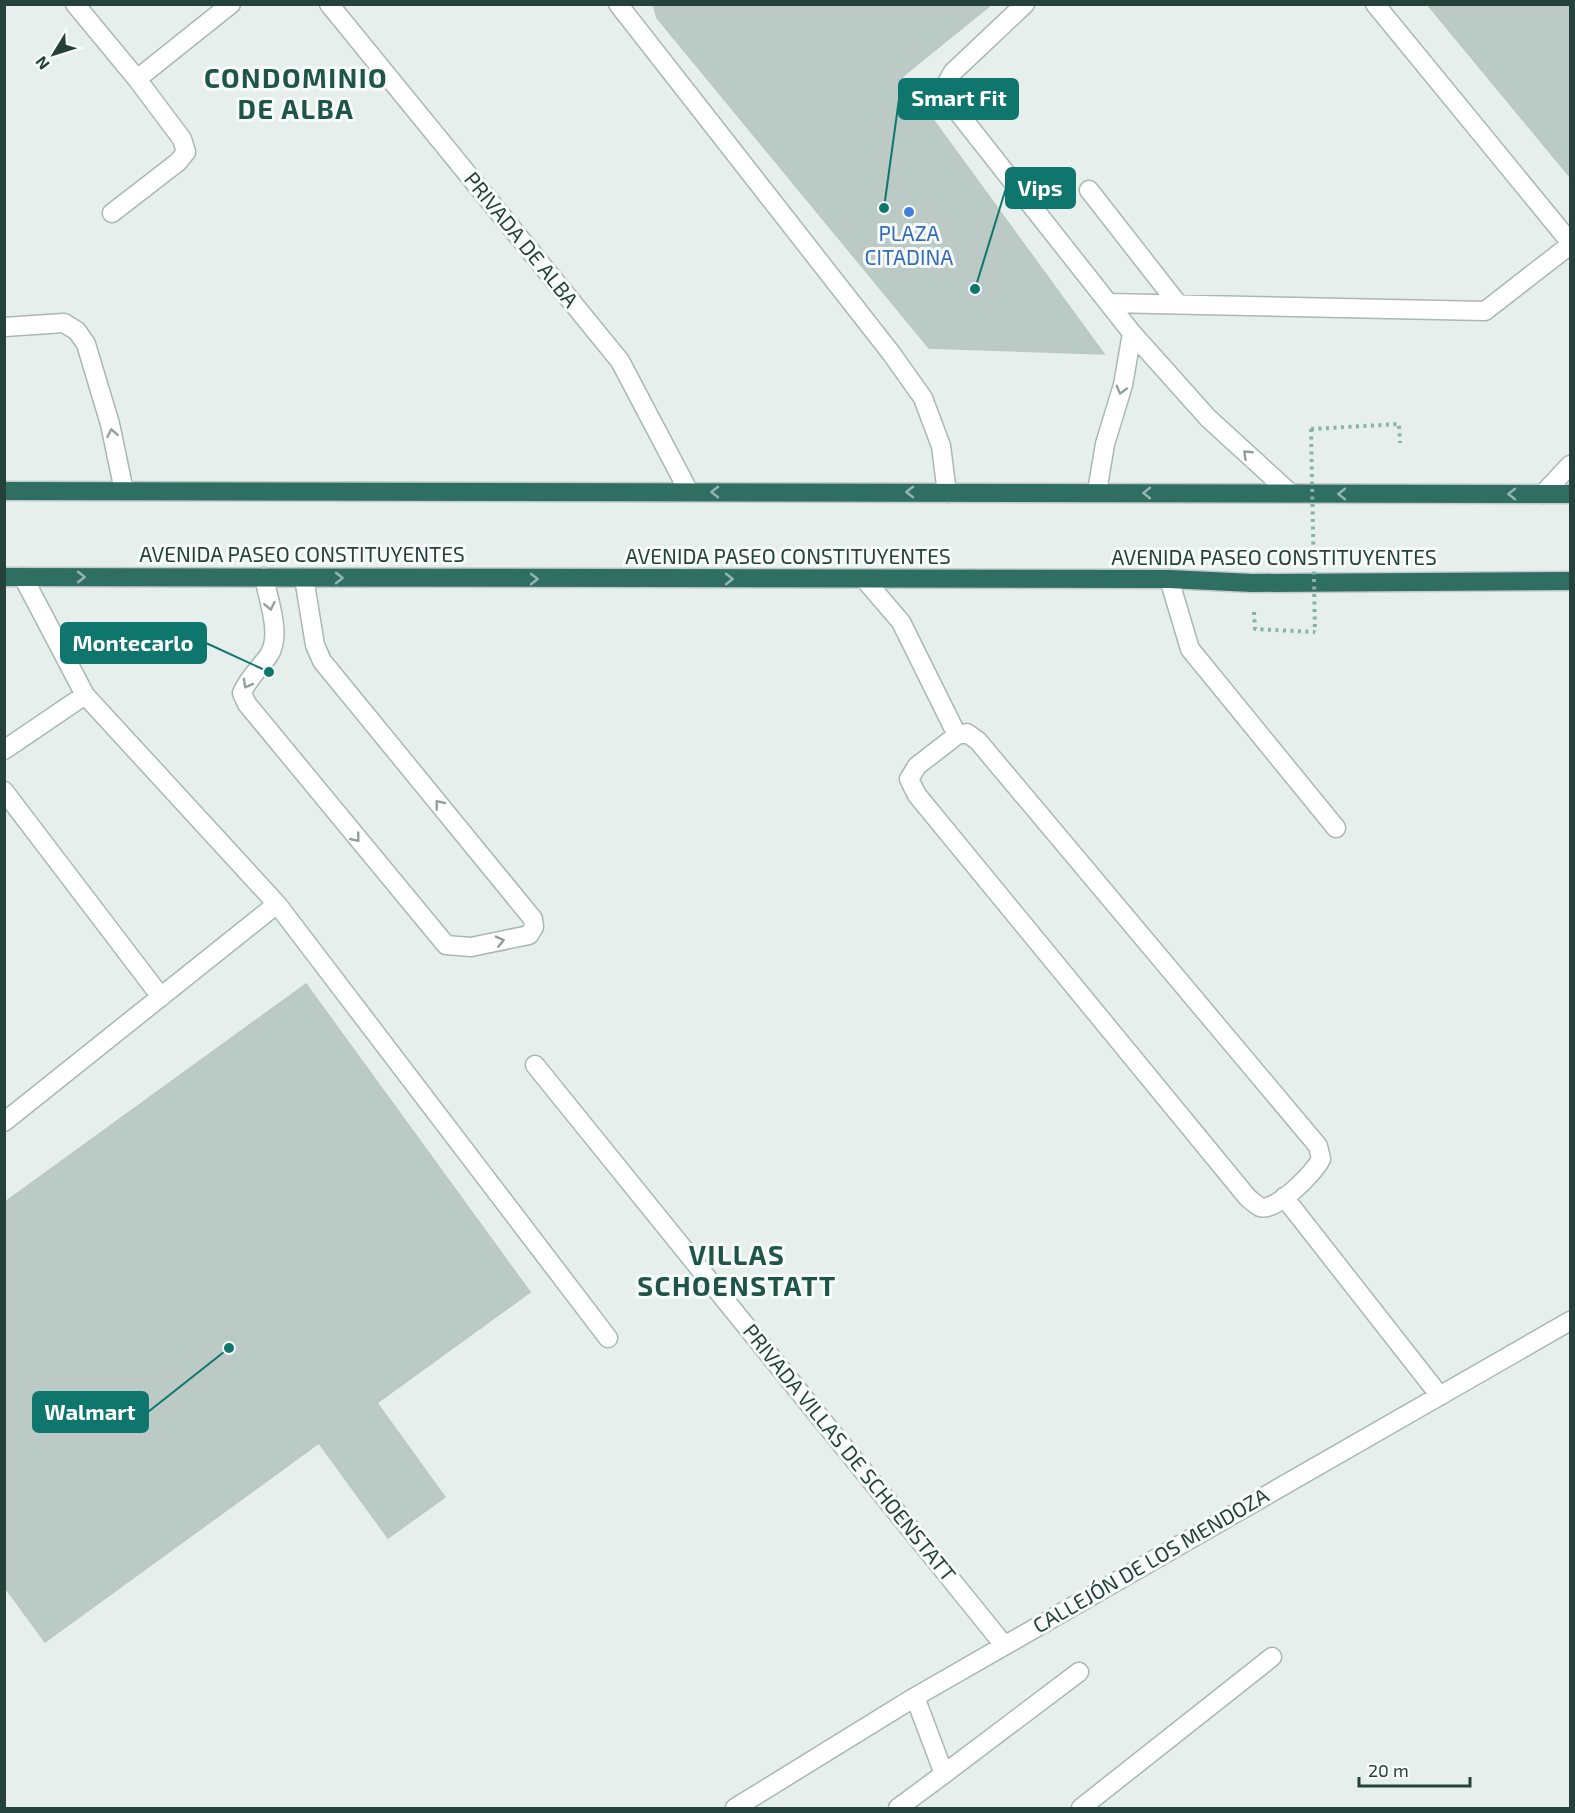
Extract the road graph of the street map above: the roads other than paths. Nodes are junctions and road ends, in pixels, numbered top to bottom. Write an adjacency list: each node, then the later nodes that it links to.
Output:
1 (75, 4): 7 (street)
2 (231, 4): 7 (street)
3 (328, 4): 18 (street, PRIVADA DE ALBA)
4 (618, 4): 20 (street)
5 (1025, 4): 11 (street)
6 (1375, 4): 10 (street)
7 (137, 80): 9 (street)
8 (1089, 190): 12 (street)
9 (112, 213)
10 (1570, 244): 12 (street)
11 (1108, 303): 12 (street); 14 (street)
12 (1178, 304)
13 (4, 327): 17 (street, one-way to 13)
14 (1132, 333): 19 (street, one-way to 19); 21 (street, one-way to 14)
15 (1570, 465): 22 (street)
16 (4, 490): 17 (highway)
17 (124, 491): 18 (highway)
18 (689, 492): 20 (highway, one-way to 18)
19 (1097, 492): 20 (highway); 21 (highway, one-way to 19)
20 (947, 493)
21 (1290, 493): 22 (highway, one-way to 21)
22 (1543, 494): 23 (highway)
23 (1570, 494)
24 (4, 577): 25 (highway, AVENIDA PASEO CONSTITUYENTES)
25 (23, 577): 26 (highway, AVENIDA PASEO CONSTITUYENTES, one-way to 26); 31 (street)
26 (264, 577): 27 (highway, AVENIDA PASEO CONSTITUYENTES); 27 (street, one-way to 27)
27 (304, 578): 29 (highway, AVENIDA PASEO CONSTITUYENTES, one-way to 29)
28 (1169, 579): 29 (highway, AVENIDA PASEO CONSTITUYENTES); 30 (highway, AVENIDA PASEO CONSTITUYENTES); 35 (street)
29 (865, 580): 32 (street)
30 (1570, 581)
31 (85, 695): 33 (street); 36 (street)
32 (957, 735): 40 (street); 40 (street)
33 (4, 750)
34 (4, 790): 37 (street)
35 (1336, 828)
36 (277, 904): 37 (street); 42 (street)
37 (161, 997): 39 (street)
38 (535, 1065): 44 (street, PRIVADA VILLAS DE SCHOENSTATT)
39 (7, 1116)
40 (1284, 1197): 43 (street)
41 (1570, 1321): 43 (street, CALLEJÓN DE LOS MENDOZA)
42 (608, 1338)
43 (1440, 1396): 44 (street, CALLEJÓN DE LOS MENDOZA)
44 (1004, 1645): 47 (street, CALLEJÓN DE LOS MENDOZA)
45 (1272, 1657): 51 (street)
46 (1080, 1672): 48 (street)
47 (915, 1696): 48 (street); 49 (street, CALLEJÓN DE LOS MENDOZA)
48 (944, 1774): 50 (street)
49 (735, 1809)
50 (898, 1809)
51 (1081, 1809)

